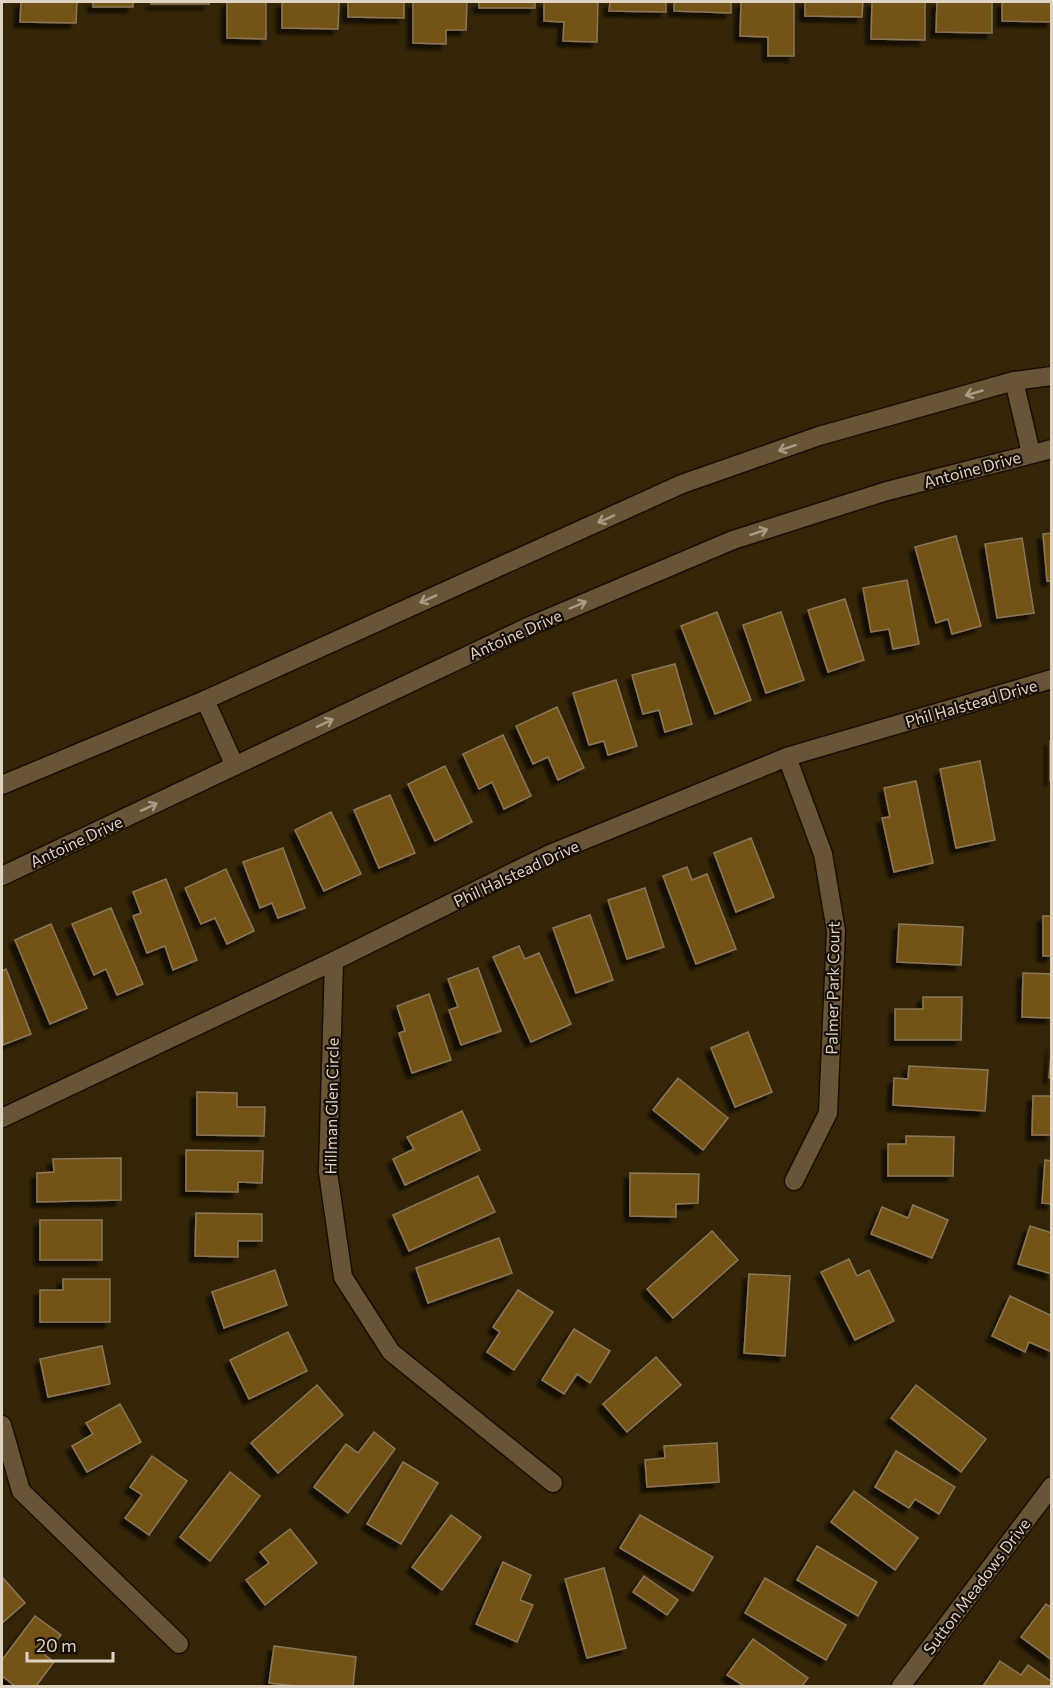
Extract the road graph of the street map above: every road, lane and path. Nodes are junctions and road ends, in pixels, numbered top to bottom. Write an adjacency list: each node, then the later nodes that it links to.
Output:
1 (1052, 376): 2 (street)
2 (1014, 381): 4 (street); 6 (street, one-way to 6)
3 (1052, 449): 4 (street, Antoine Drive)
4 (1030, 453): 8 (street, Antoine Drive, one-way to 4)
5 (1052, 679): 7 (street, Phil Halstead Drive)
6 (205, 700): 8 (street); 9 (street)
7 (787, 758): 11 (street, Phil Halstead Drive); 13 (street, Palmer Park Court)
8 (235, 766): 10 (street, Antoine Drive, one-way to 8)
9 (2, 785)
10 (2, 876)
11 (334, 961): 12 (street, Phil Halstead Drive); 15 (street, Hillman Glen Circle)
12 (2, 1118)
13 (794, 1181)
14 (2, 1425): 17 (street)
15 (553, 1483)
16 (1052, 1486): 18 (street, Sutton Meadows Drive)
17 (179, 1644)
18 (902, 1686)

